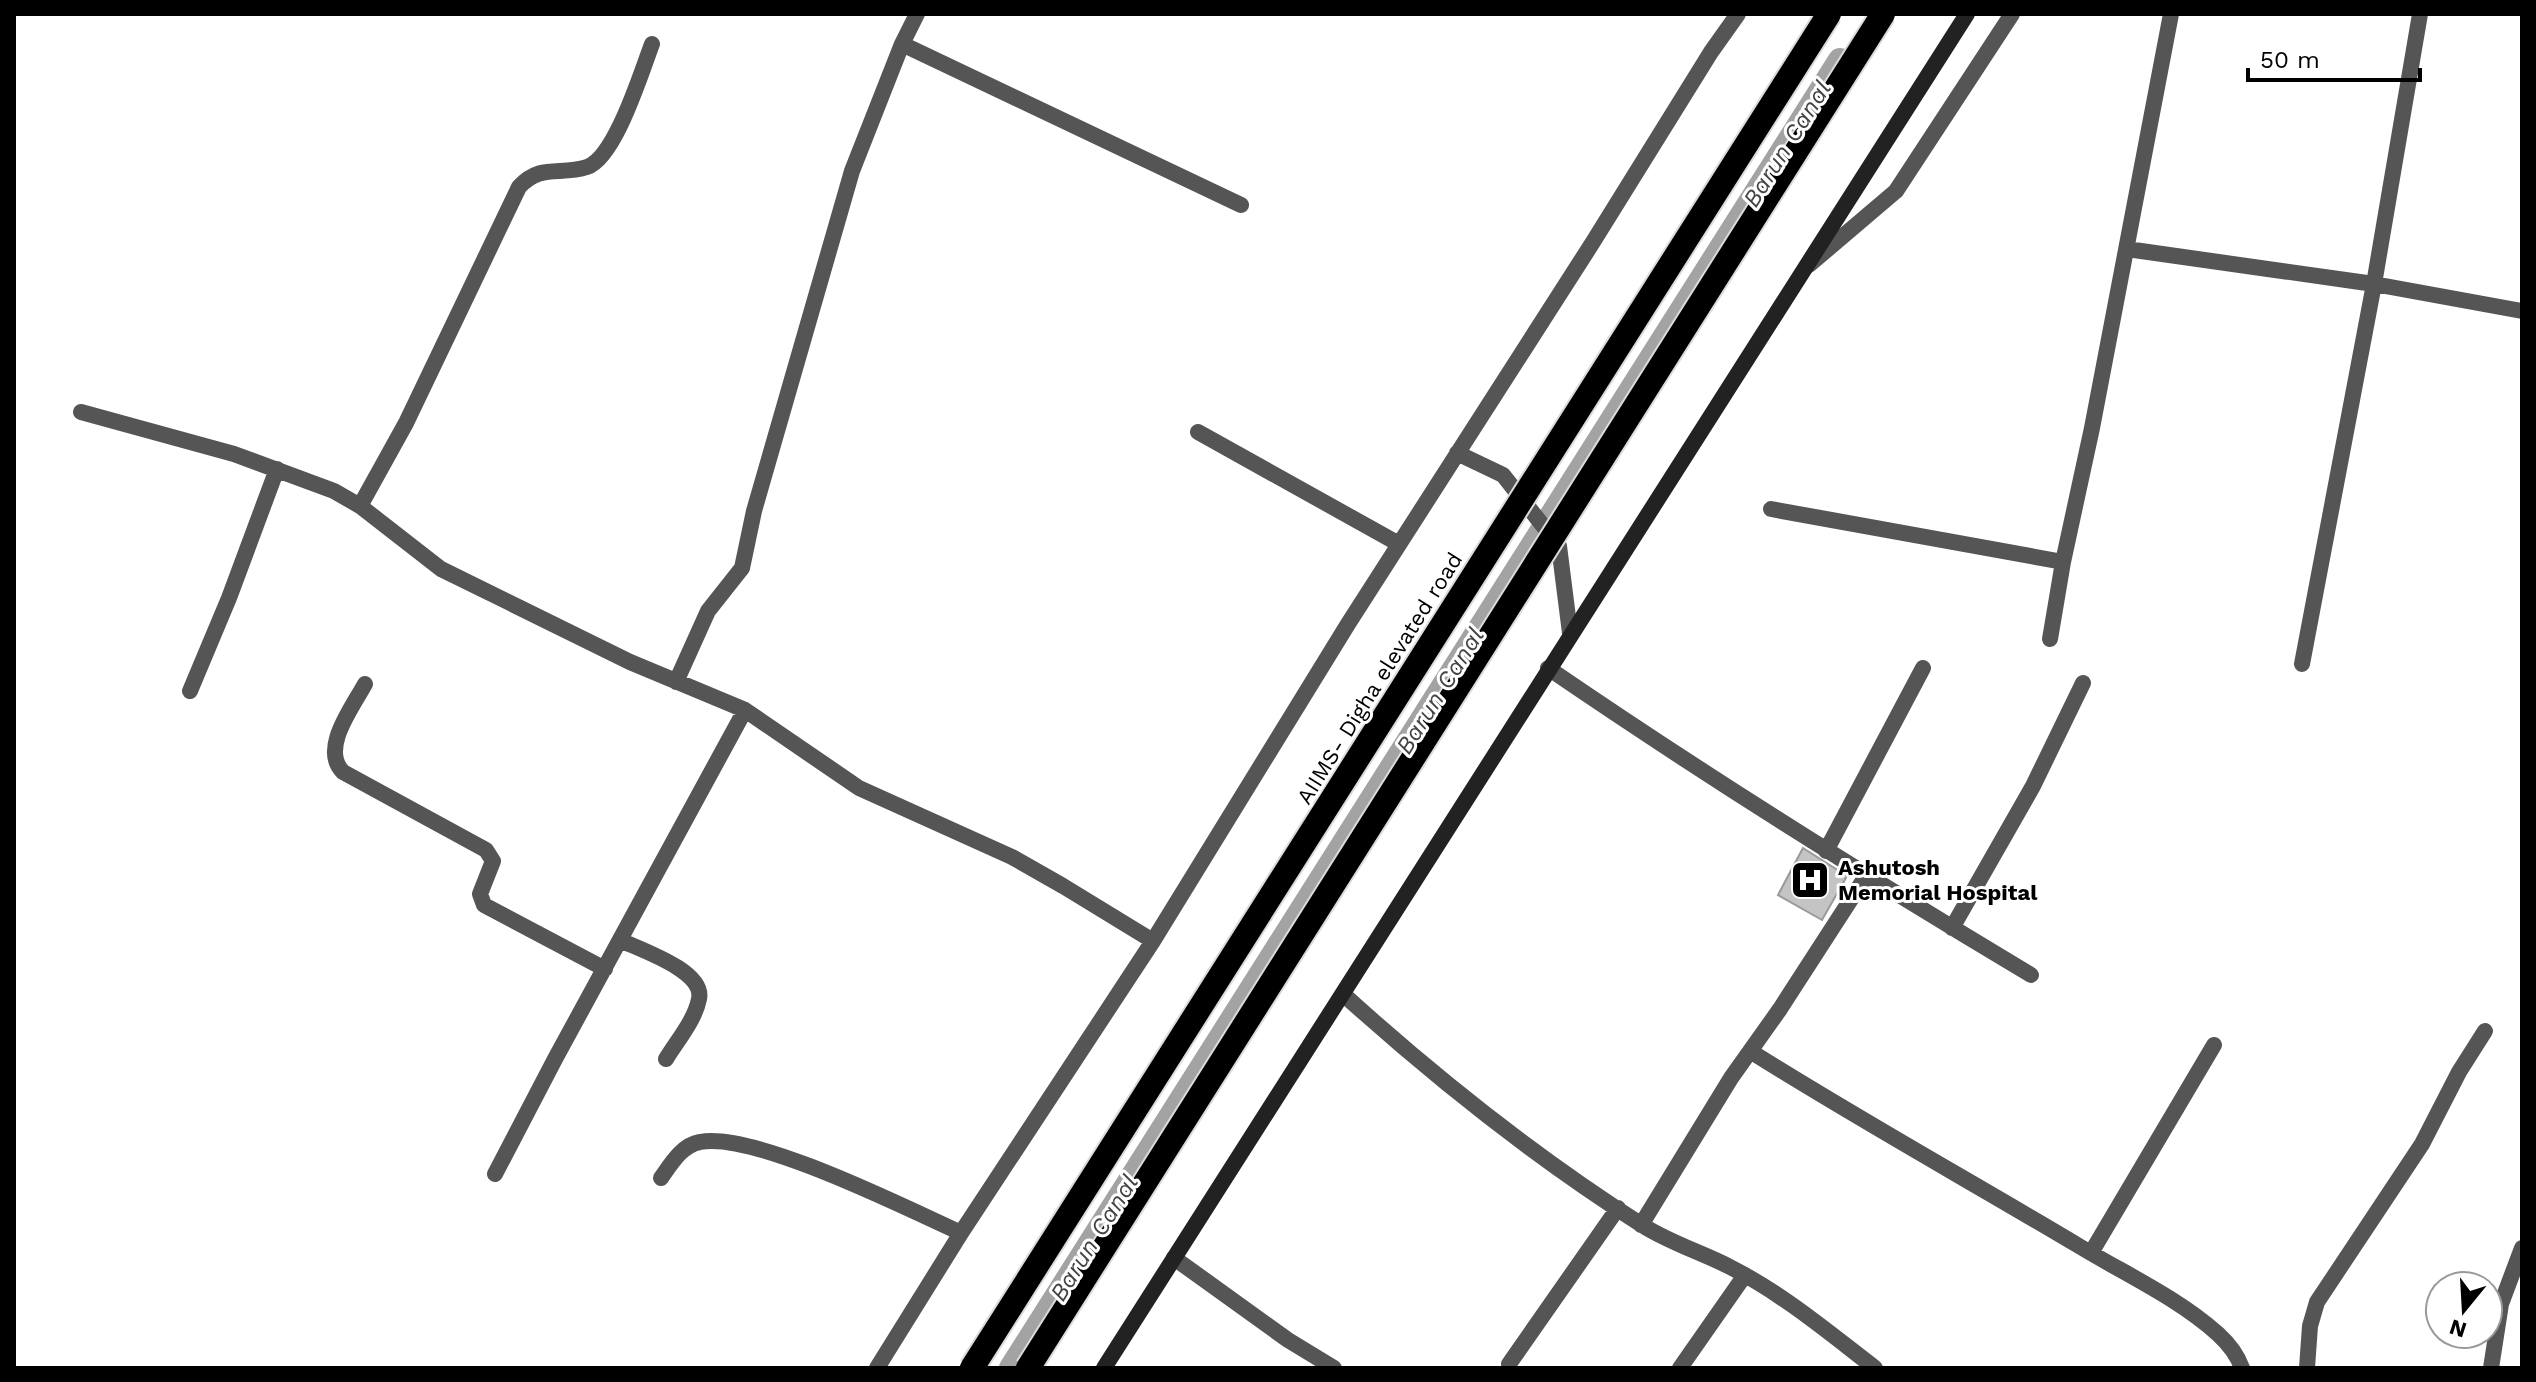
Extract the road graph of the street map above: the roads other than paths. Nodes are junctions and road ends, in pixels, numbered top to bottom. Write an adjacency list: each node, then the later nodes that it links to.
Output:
1 (917, 14): 10 (street)
2 (1738, 14): 18 (street)
3 (1829, 14): 58 (highway, AIIMS- Digha elevated road, bridge)
4 (1883, 14): 59 (highway, bridge)
5 (1967, 14): 13 (street)
6 (2012, 14): 13 (street)
7 (2171, 14): 12 (street)
8 (2420, 14): 14 (street)
9 (652, 44): 20 (street)
10 (902, 44): 11 (street); 29 (street)
11 (1241, 205)
12 (2127, 249): 14 (street); 23 (street)
13 (1804, 269): 24 (street)
14 (2374, 284): 15 (street); 26 (street)
15 (2522, 311)
16 (81, 412): 19 (street)
17 (1198, 432): 22 (street)
18 (1457, 453): 22 (street); 24 (street, bridge)
19 (277, 469): 20 (street); 32 (street)
20 (360, 506): 29 (street)
21 (1771, 509): 23 (street)
22 (1399, 544): 38 (street)
23 (2063, 562): 25 (street)
24 (1570, 633): 27 (street)
25 (2050, 639)
26 (2302, 664)
27 (1548, 668): 34 (street); 41 (street)
28 (1923, 668): 34 (street)
29 (676, 682): 33 (street)
30 (2083, 683): 36 (street)
31 (365, 684): 39 (street)
32 (190, 691)
33 (745, 710): 37 (street); 38 (street)
34 (1826, 851): 35 (street)
35 (1866, 876): 36 (street); 44 (street)
36 (1952, 928): 40 (street)
37 (620, 940): 39 (street); 45 (street)
38 (1153, 941): 50 (street)
39 (605, 969): 46 (street)
40 (2031, 975)
41 (1343, 994): 48 (street); 53 (street)
42 (2485, 1031): 64 (street)
43 (2214, 1045): 52 (street)
44 (1750, 1051): 49 (street); 52 (street)
45 (666, 1059)
46 (495, 1174)
47 (661, 1178): 50 (street)
48 (1618, 1208): 49 (street); 55 (street)
49 (1641, 1225): 54 (street)
50 (961, 1233): 57 (street)
51 (2522, 1248): 65 (street)
52 (2091, 1253): 63 (street)
53 (1174, 1258): 60 (street); 61 (street)
54 (1745, 1275): 56 (street); 62 (street)
55 (1509, 1364)
56 (1686, 1365)
57 (877, 1368)
58 (972, 1368)
59 (1028, 1368)
60 (1104, 1368)
61 (1334, 1368)
62 (1875, 1368)
63 (2242, 1368)
64 (2307, 1368)
65 (2491, 1368)

